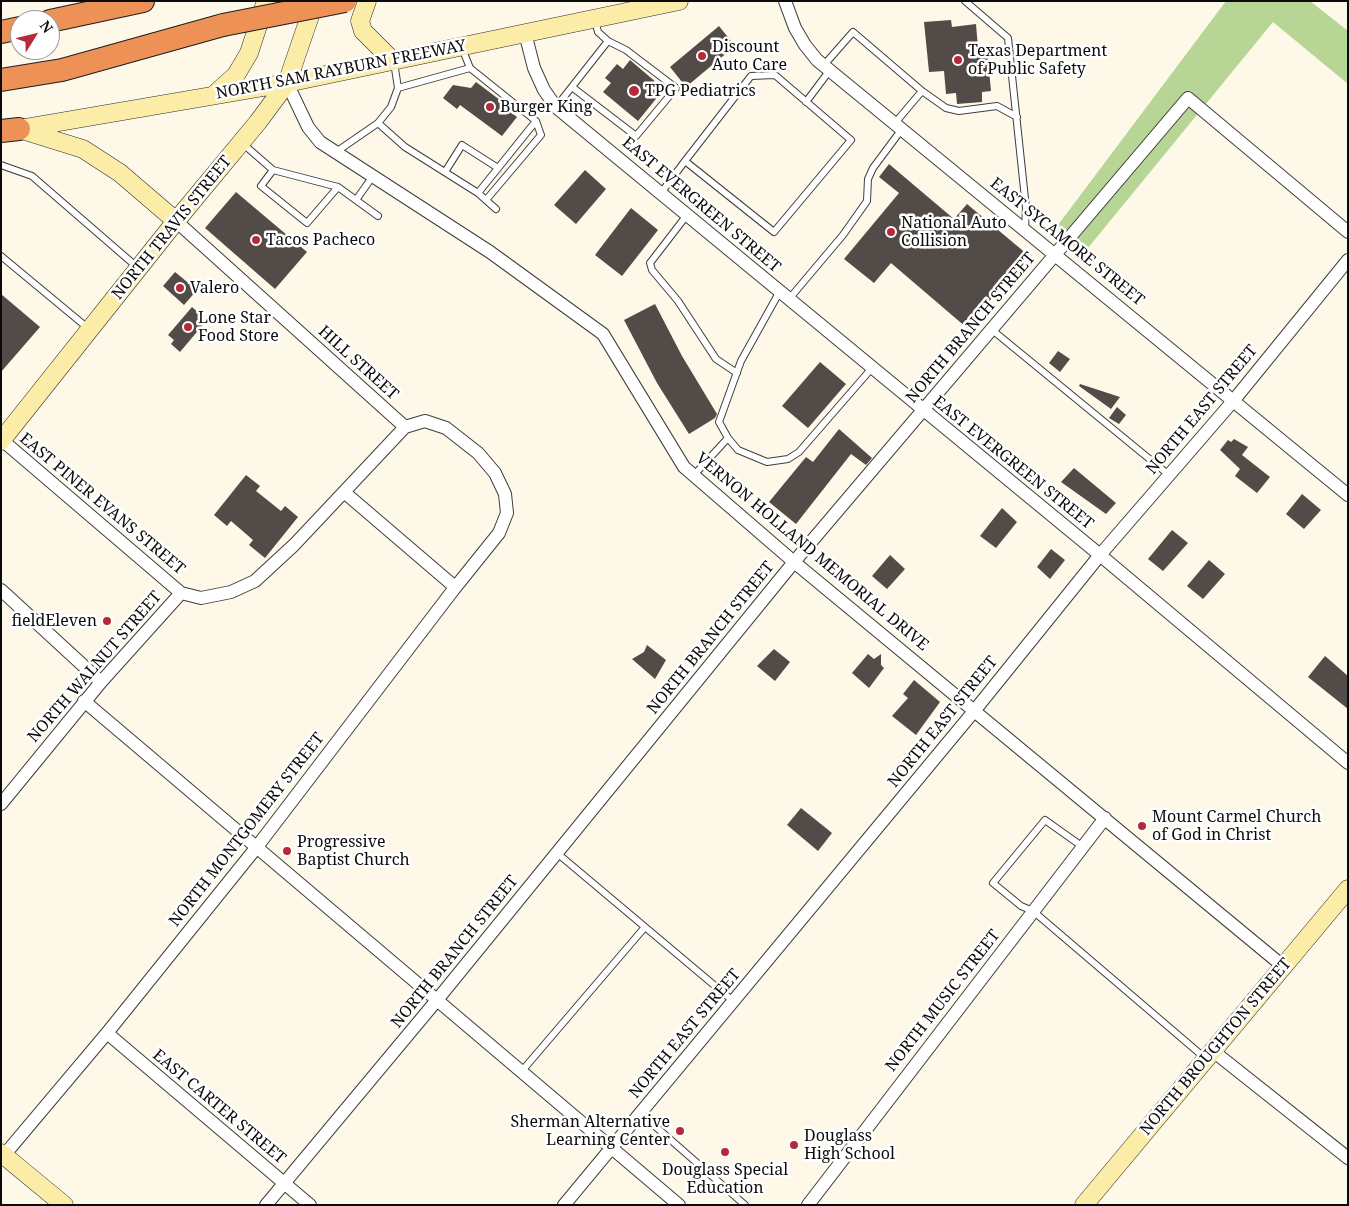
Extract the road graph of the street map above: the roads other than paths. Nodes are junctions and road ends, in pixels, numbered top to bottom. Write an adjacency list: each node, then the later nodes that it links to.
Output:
1 (114, 1): 10 (highway)
2 (143, 1): 10 (highway)
3 (266, 1): 24 (main road)
4 (316, 1): 20 (main road, NORTH TRAVIS STREET)
5 (345, 1): 19 (highway, bridge)
6 (367, 1): 16 (main road)
7 (679, 1): 12 (main road, NORTH SAM RAYBURN FREEWAY)
8 (785, 1): 18 (street, EAST SYCAMORE STREET)
9 (965, 1): 27 (lane)
10 (74, 16): 11 (highway)
11 (60, 19)
12 (594, 19): 13 (main road, NORTH SAM RAYBURN FREEWAY); 14 (lane)
13 (525, 34): 15 (main road, NORTH SAM RAYBURN FREEWAY); 26 (street, EAST EVERGREEN STREET)
14 (608, 41): 21 (lane); 21 (lane)
15 (462, 47): 16 (main road, NORTH SAM RAYBURN FREEWAY); 17 (lane)
16 (394, 61): 20 (main road, NORTH SAM RAYBURN FREEWAY); 22 (lane)
17 (470, 68): 22 (lane); 28 (lane)
18 (827, 68): 23 (lane); 25 (lane); 30 (street, EAST SYCAMORE STREET)
19 (1, 80)
20 (287, 83): 24 (main road, NORTH SAM RAYBURN FREEWAY); 32 (main road, NORTH TRAVIS STREET); 33 (street, VERNON HOLLAND MEMORIAL DRIVE)
21 (572, 86): 26 (lane)
22 (398, 88): 29 (lane)
23 (922, 91): 27 (lane); 30 (lane)
24 (215, 94): 31 (main road, NORTH SAM RAYBURN FREEWAY)
25 (806, 102): 34 (lane); 34 (lane)
26 (556, 107): 42 (street, EAST EVERGREEN STREET)
27 (1017, 117): 49 (lane)
28 (536, 121): 36 (lane); 44 (lane)
29 (378, 123): 33 (lane); 38 (lane)
30 (898, 126): 49 (street, EAST SYCAMORE STREET); 55 (lane)
31 (7, 131): 48 (main road)
32 (241, 142): 37 (lane); 48 (main road, NORTH TRAVIS STREET)
33 (336, 152): 39 (street, VERNON HOLLAND MEMORIAL DRIVE)
34 (685, 161): 42 (lane)
35 (1, 165): 54 (lane)
36 (498, 168): 38 (lane); 41 (lane)
37 (273, 170): 40 (lane); 40 (lane)
38 (444, 172): 41 (lane)
39 (373, 176): 43 (lane); 67 (street, VERNON HOLLAND MEMORIAL DRIVE)
40 (338, 187): 43 (lane)
41 (478, 193): 44 (lane)
42 (661, 193): 46 (street, EAST EVERGREEN STREET)
43 (356, 200): 47 (lane)
44 (486, 200): 45 (lane)
45 (496, 208)
46 (687, 215): 55 (street, EAST EVERGREEN STREET); 59 (lane)
47 (378, 216)
48 (176, 221): 54 (main road, NORTH TRAVIS STREET); 63 (street, HILL STREET)
49 (1025, 229): 51 (street, EAST SYCAMORE STREET)
50 (1348, 232): 51 (street, NORTH BRANCH STREET)
51 (1056, 253): 56 (street, NORTH BRANCH STREET); 60 (street, EAST SYCAMORE STREET)
52 (1, 256): 57 (lane)
53 (1348, 260): 60 (street, NORTH EAST STREET)
54 (138, 268): 57 (main road, NORTH TRAVIS STREET)
55 (784, 295): 58 (street, EAST EVERGREEN STREET); 59 (lane)
56 (991, 329): 62 (street, NORTH BRANCH STREET); 68 (lane)
57 (90, 330): 61 (main road, NORTH TRAVIS STREET)
58 (872, 368): 62 (street, EAST EVERGREEN STREET); 65 (lane)
59 (737, 373): 65 (lane)
60 (1234, 400): 68 (street, NORTH EAST STREET); 70 (street, EAST SYCAMORE STREET)
61 (26, 410): 64 (street); 66 (main road, NORTH TRAVIS STREET)
62 (923, 410): 71 (street, EAST EVERGREEN STREET); 72 (street, NORTH BRANCH STREET)
63 (405, 427): 69 (street, NORTH WALNUT STREET); 73 (street, NORTH MONTGOMERY STREET)
64 (1, 429)
65 (728, 438): 67 (lane)
66 (2, 440): 75 (street, EAST PINER EVANS STREET)
67 (694, 475): 72 (street, VERNON HOLLAND MEMORIAL DRIVE)
68 (1170, 475): 71 (street, NORTH EAST STREET)
69 (344, 492): 73 (street); 75 (street, NORTH WALNUT STREET)
70 (1348, 495)
71 (1100, 555): 78 (street, NORTH EAST STREET); 79 (street, EAST EVERGREEN STREET)
72 (794, 562): 78 (street, VERNON HOLLAND MEMORIAL DRIVE); 84 (street, NORTH BRANCH STREET)
73 (455, 587): 83 (street, NORTH MONTGOMERY STREET)
74 (1, 590): 76 (street)
75 (181, 593): 76 (street, NORTH WALNUT STREET)
76 (101, 682): 77 (street, NORTH WALNUT STREET)
77 (84, 701): 80 (street, NORTH WALNUT STREET); 83 (street)
78 (975, 710): 81 (street, VERNON HOLLAND MEMORIAL DRIVE); 90 (street, NORTH EAST STREET)
79 (1348, 763)
80 (1, 804)
81 (1105, 818): 82 (street, NORTH MUSIC STREET); 88 (street, VERNON HOLLAND MEMORIAL DRIVE)
82 (1082, 847): 86 (street, NORTH MUSIC STREET); 86 (lane)
83 (256, 848): 89 (street); 91 (street, NORTH MONTGOMERY STREET)
84 (557, 853): 87 (lane); 89 (street, NORTH BRANCH STREET)
85 (1348, 889): 88 (main road, NORTH BROUGHTON STREET)
86 (1033, 911): 92 (lane); 105 (street, NORTH MUSIC STREET)
87 (645, 927): 90 (lane); 93 (lane)
88 (1284, 967): 92 (main road, NORTH BROUGHTON STREET)
89 (437, 1000): 93 (street); 98 (street, NORTH BRANCH STREET)
90 (734, 1001): 94 (street, NORTH EAST STREET)
91 (107, 1034): 96 (street, NORTH MONTGOMERY STREET); 98 (street, EAST CARTER STREET)
92 (1209, 1055): 97 (street); 106 (main road, NORTH BROUGHTON STREET)
93 (522, 1072): 95 (street)
94 (640, 1113): 95 (street, NORTH EAST STREET); 104 (lane)
95 (611, 1149): 102 (street, NORTH EAST STREET); 103 (street)
96 (2, 1156): 99 (main road)
97 (1348, 1158)
98 (284, 1182): 100 (street, NORTH BRANCH STREET); 101 (street, EAST CARTER STREET)
99 (64, 1205)
100 (266, 1205)
101 (310, 1205)
102 (564, 1205)
103 (679, 1205)
104 (745, 1205)
105 (808, 1205)
106 (1084, 1205)

